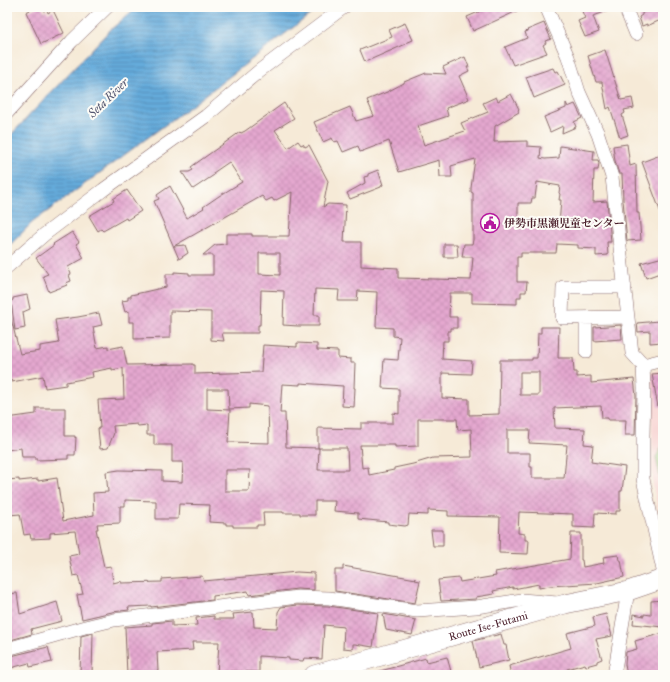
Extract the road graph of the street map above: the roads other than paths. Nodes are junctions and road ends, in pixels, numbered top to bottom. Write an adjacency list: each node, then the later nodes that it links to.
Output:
1 (107, 7): 6 (street)
2 (344, 7): 7 (street)
3 (625, 7): 5 (street)
4 (548, 11): 8 (street)
5 (636, 34)
6 (7, 113)
7 (7, 267)
8 (625, 287): 9 (street); 10 (street)
9 (628, 317): 10 (street); 13 (street)
10 (586, 318): 11 (street)
11 (586, 352)
12 (663, 360): 13 (street)
13 (643, 365): 14 (street)
14 (663, 570)
15 (663, 580): 16 (main road, Route Ise-Futami)
16 (628, 591): 17 (main road, Route Ise-Futami); 20 (street)
17 (565, 604): 18 (street); 19 (main road, Route Ise-Futami)
18 (7, 649)
19 (314, 675)
20 (614, 675)

